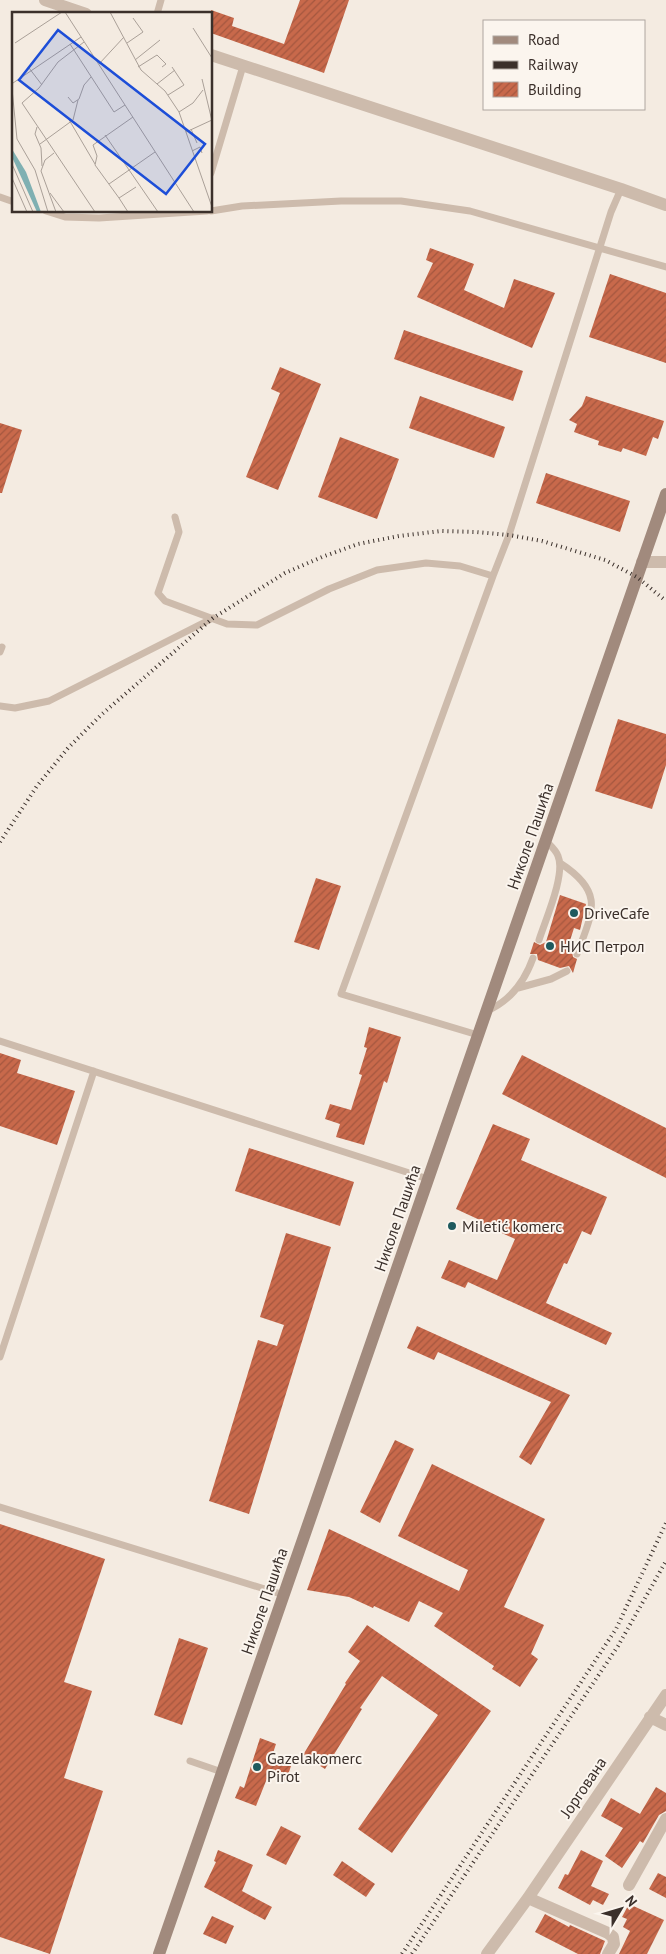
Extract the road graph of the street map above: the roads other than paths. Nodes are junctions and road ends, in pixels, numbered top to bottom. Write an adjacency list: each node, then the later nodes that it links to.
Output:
1 (45, 0): 2 (street)
2 (80, 12)
3 (212, 55): 4 (street)
4 (243, 66): 5 (lane); 6 (street)
5 (212, 170)
6 (621, 189): 9 (street); 14 (lane)
7 (0, 197): 8 (lane)
8 (12, 201)
9 (666, 205)
10 (212, 211): 14 (lane)
11 (49, 212): 13 (lane)
12 (202, 212): 13 (lane)
13 (100, 214)
14 (600, 248): 15 (lane); 20 (lane)
15 (666, 268)
16 (666, 494): 18 (main road, Николе Пашића)
17 (175, 517): 21 (lane)
18 (642, 562): 19 (street); 23 (main road, Николе Пашића)
19 (666, 562)
20 (493, 576): 21 (lane); 31 (lane)
21 (213, 618): 22 (lane)
22 (0, 706)
23 (546, 841): 24 (lane); 30 (main road, Николе Пашића)
24 (560, 863): 25 (lane); 26 (lane)
25 (539, 940)
26 (577, 954)
27 (533, 958): 29 (lane)
28 (567, 971): 29 (lane)
29 (518, 988): 30 (lane)
30 (486, 1011): 31 (main road, Николе Пашића)
31 (478, 1035): 34 (main road, Николе Пашића)
32 (0, 1041): 33 (lane)
33 (94, 1071): 34 (lane); 35 (lane)
34 (428, 1179): 37 (main road, Николе Пашића)
35 (0, 1357)
36 (0, 1507): 37 (lane)
37 (284, 1595): 42 (main road, Николе Пашића)
38 (666, 1694): 39 (street, Јоргована)
39 (650, 1717): 40 (street); 45 (street, Јоргована)
40 (666, 1726)
41 (190, 1761): 42 (lane)
42 (222, 1772): 46 (main road, Николе Пашића)
43 (666, 1819): 44 (street)
44 (629, 1885)
45 (528, 1898): 47 (street, Јоргована); 48 (street)
46 (159, 1954)
47 (487, 1954)
48 (608, 1954)

